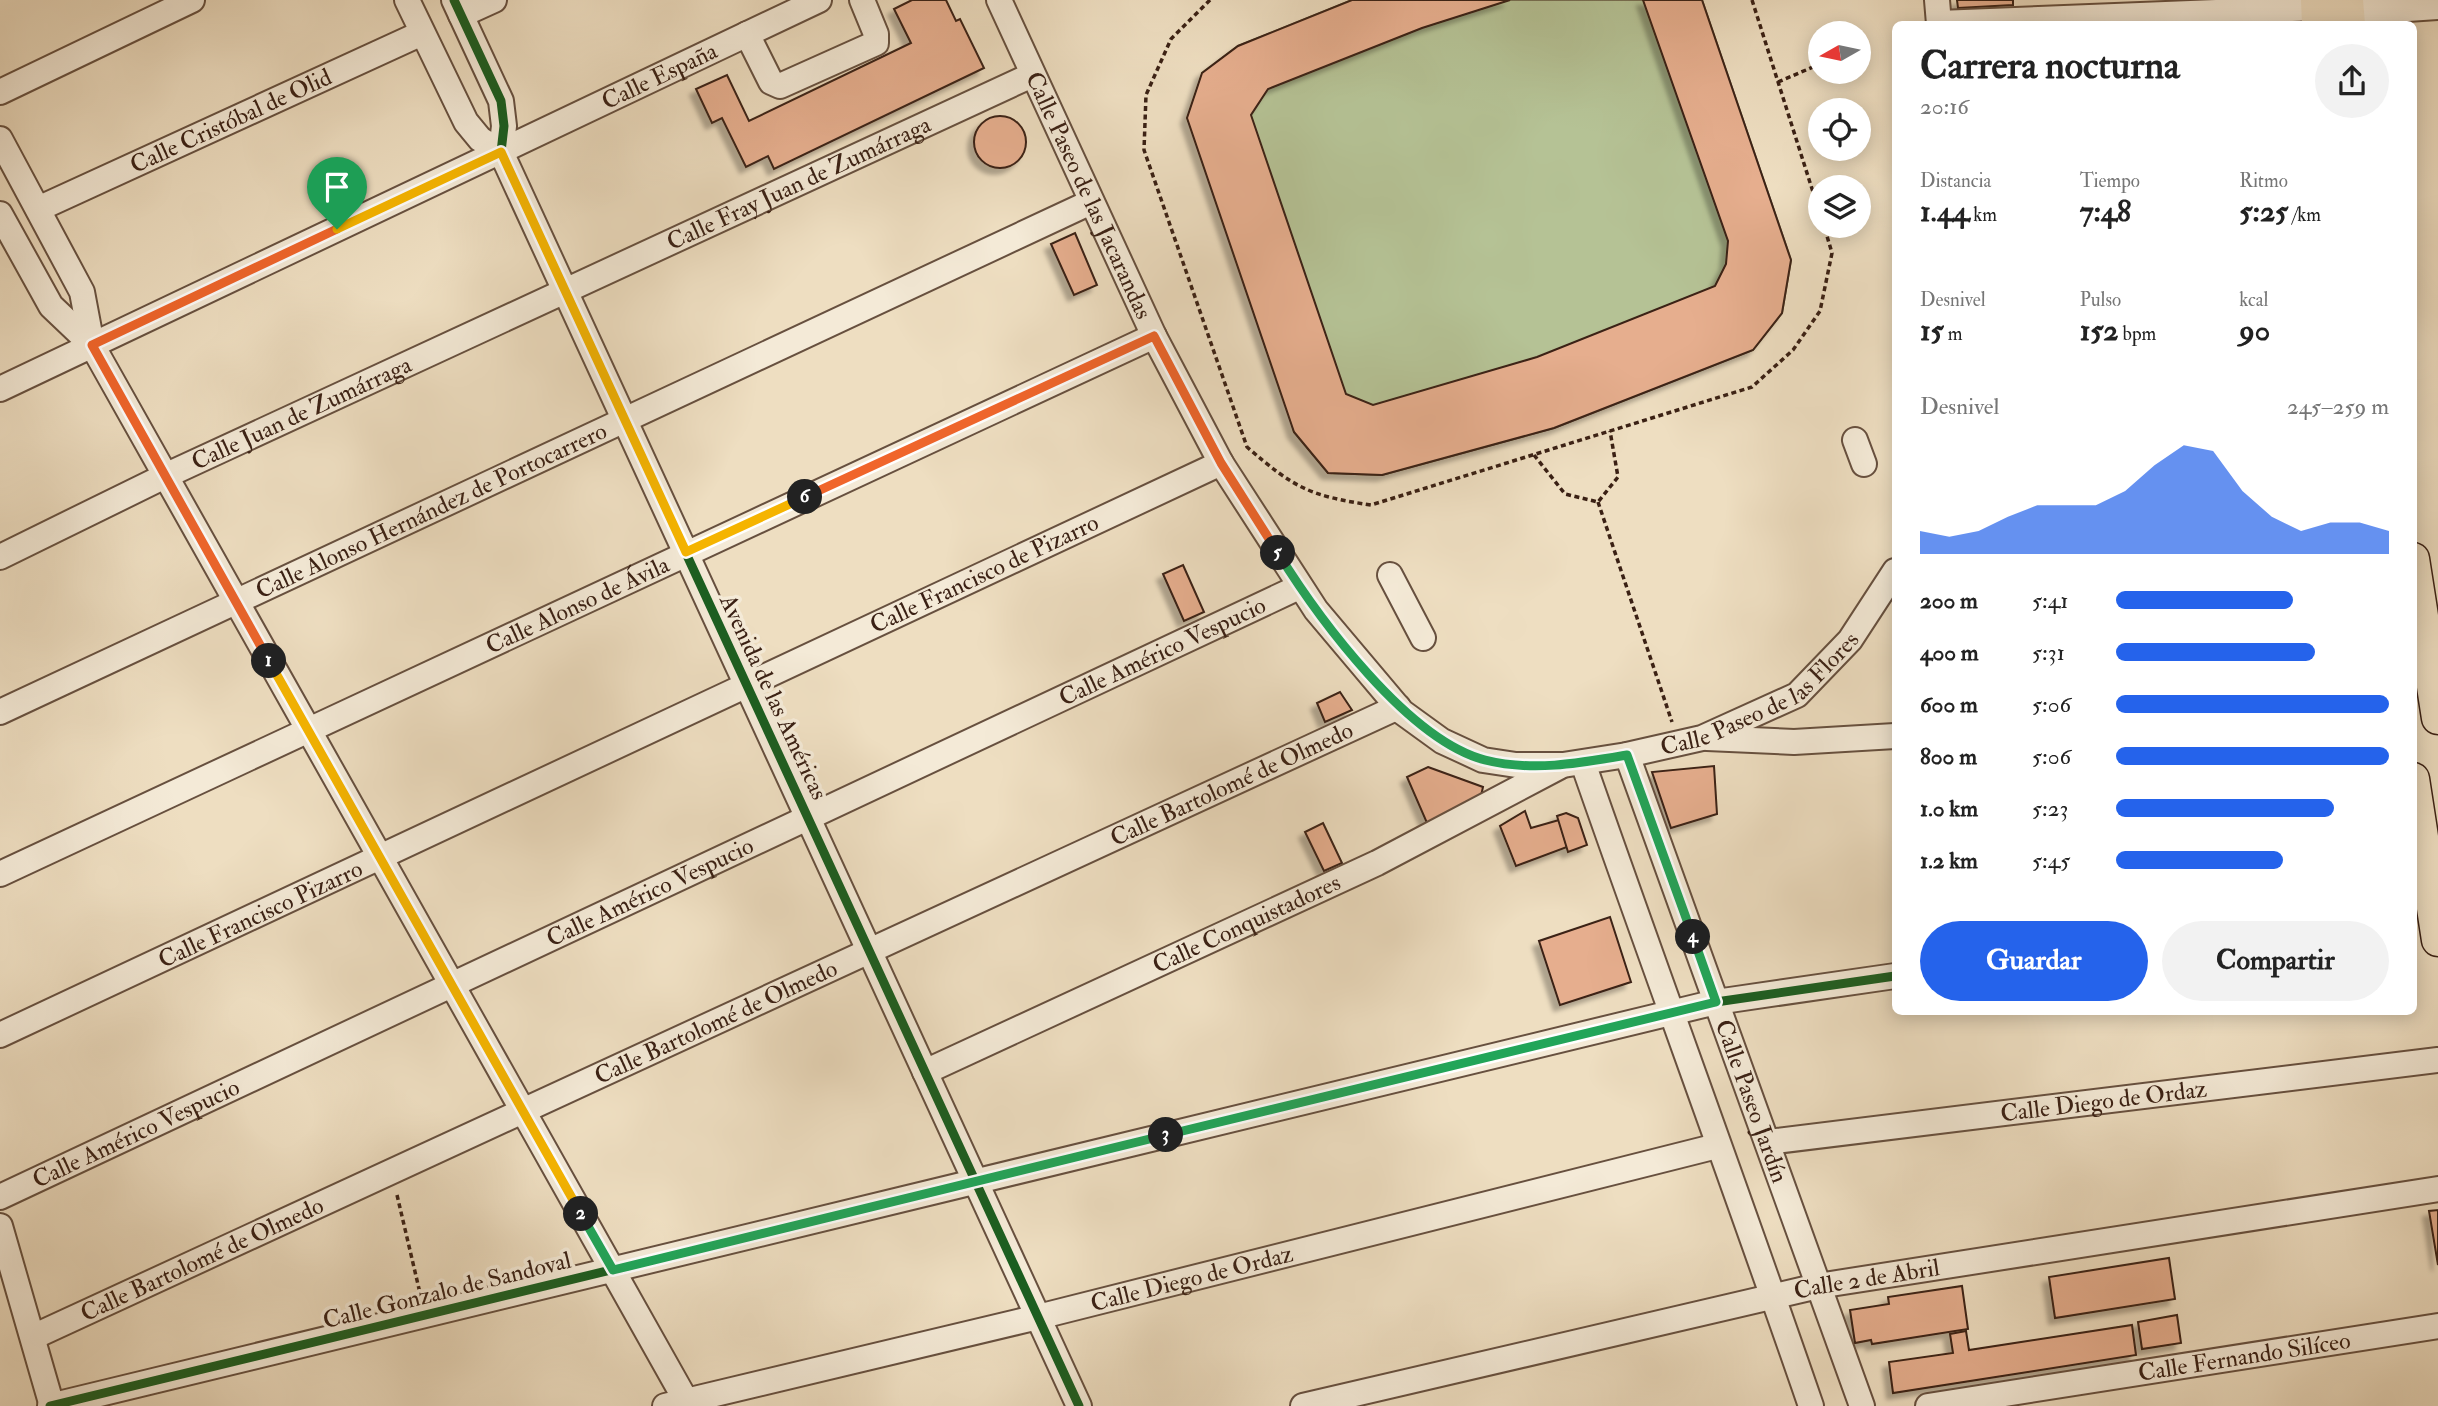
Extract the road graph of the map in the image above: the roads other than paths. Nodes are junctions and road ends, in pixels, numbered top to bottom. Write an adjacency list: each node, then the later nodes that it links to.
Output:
1 (192, 0): 15 (street)
2 (407, 0): 12 (street, Avenida de las Américas)
3 (494, 0): 8 (street)
4 (819, 0): 13 (street, Calle España)
5 (862, 0): 13 (street)
6 (999, 0): 14 (street, Calle Paseo de las Jacarandas)
7 (2438, 7): 10 (street)
8 (457, 8): 17 (street, Avenida de las Américas)
9 (2317, 11): 11 (street)
10 (2348, 13)
11 (1938, 16)
12 (422, 33): 17 (street, Avenida de las Américas); 19 (street, Calle Cristóbal de Olid)
13 (747, 34): 17 (street, Calle España)
14 (1032, 75): 18 (street, Calle Paseo de las Jacarandas); 21 (street, Calle Fray Juan de Zumárraga)
15 (0, 92)
16 (0, 139): 19 (street)
17 (501, 152): 21 (street, Avenida de las Américas); 23 (street, Calle España)
18 (1091, 202): 22 (street, Calle Paseo de las Jacarandas); 25 (street, Calle Alonso Hernández de Portocarrero)
19 (38, 209): 23 (street)
20 (2, 223): 23 (street)
21 (565, 290): 25 (street, Avenida de las Américas); 29 (street, Calle Juan de Zumárraga)
22 (1154, 336): 27 (street, Calle Paseo de las Jacarandas); 30 (street, Calle Alonso de Ávila)
23 (92, 345): 24 (street, Calle España); 29 (street)
24 (0, 388)
25 (625, 420): 30 (street, Avenida de las Américas); 36 (street, Calle Alonso Hernández de Portocarrero)
26 (1856, 440): 28 (street)
27 (1221, 463): 35 (street, Calle Paseo de las Jacarandas); 38 (street, Calle Francisco de Pizarro)
28 (1864, 464)
29 (165, 476): 31 (street, Calle Juan de Zumárraga); 36 (street)
30 (686, 552): 38 (street, Avenida de las Américas); 42 (street, Calle Alonso de Ávila)
31 (0, 557)
32 (2420, 571): 41 (main road)
33 (1390, 575): 37 (street)
34 (1892, 577): 44 (street, Calle Paseo de las Flores)
35 (1299, 587): 39 (street, Calle Paseo de las Jacarandas); 48 (street, Calle Américo Vespucio)
36 (236, 601): 40 (street, Calle Alonso Hernández de Portocarrero); 42 (street)
37 (1423, 638)
38 (746, 683): 48 (street, Avenida de las Américas); 49 (street, Calle Francisco Pizarro)
39 (1398, 706): 46 (street, Calle Paseo de las Jacarandas); 53 (street, Calle Bartolomé de Olmedo)
40 (0, 712)
41 (2438, 718)
42 (308, 729): 49 (street); 50 (street, Calle Alonso de Ávila)
43 (1892, 736): 44 (street)
44 (1691, 741): 45 (street, Calle Paseo de las Flores)
45 (1627, 755): 46 (street, Calle Paseo de las Jacarandas); 56 (street, Calle Paseo Jardín)
46 (1573, 764): 57 (street, Calle Paseo Jardín); 60 (street, Calle Conquistadores)
47 (2417, 811): 51 (main road)
48 (808, 818): 53 (street, Avenida de las Américas); 55 (street, Calle Américo Vespucio)
49 (381, 859): 55 (street); 58 (street, Calle Francisco Pizarro)
50 (0, 874)
51 (2428, 900): 52 (main road)
52 (2438, 940)
53 (870, 952): 60 (street, Avenida de las Américas); 61 (street, Calle Bartolomé de Olmedo)
54 (1892, 976): 56 (street, Calle Gonzalo de Sandoval)
55 (451, 984): 61 (street); 66 (street, Calle Américo Vespucio)
56 (1716, 1002): 57 (street, Calle Gonzalo de Sandoval); 62 (street, Calle Paseo Jardín)
57 (1674, 1013): 63 (street, Calle Paseo Jardín); 64 (street, Calle Gonzalo de Sandoval)
58 (0, 1035)
59 (2438, 1060): 62 (street, Calle Diego de Ordaz)
60 (925, 1072): 64 (street, Avenida de las Américas)
61 (523, 1112): 68 (street); 73 (street, Calle Bartolomé de Olmedo)
62 (1768, 1142): 69 (street, Calle Paseo Jardín)
63 (1717, 1146): 70 (street, Calle Paseo Jardín); 71 (street, Calle Diego de Ordaz)
64 (975, 1180): 68 (street, Calle Gonzalo de Sandoval); 71 (street, Avenida de las Américas)
65 (2438, 1189): 69 (street, Calle 2 de Abril)
66 (0, 1197)
67 (0, 1226): 73 (street)
68 (613, 1270): 74 (street); 75 (street, Calle Gonzalo de Sandoval)
69 (1818, 1286): 70 (street, Calle 2 de Abril); 79 (street, Calle Paseo Jardín)
70 (1773, 1296): 77 (street, Calle 2 de Abril); 78 (street, Calle Paseo Jardín)
71 (1038, 1317): 74 (street, Calle Diego de Ordaz); 76 (street, Avenida de las Américas)
72 (2438, 1326): 80 (street, Calle Fernando Silíceo)
73 (33, 1337): 75 (street)
74 (680, 1405)
75 (51, 1406)
76 (1079, 1406)
77 (1303, 1406)
78 (1811, 1406)
79 (1862, 1406)
80 (1928, 1406)

